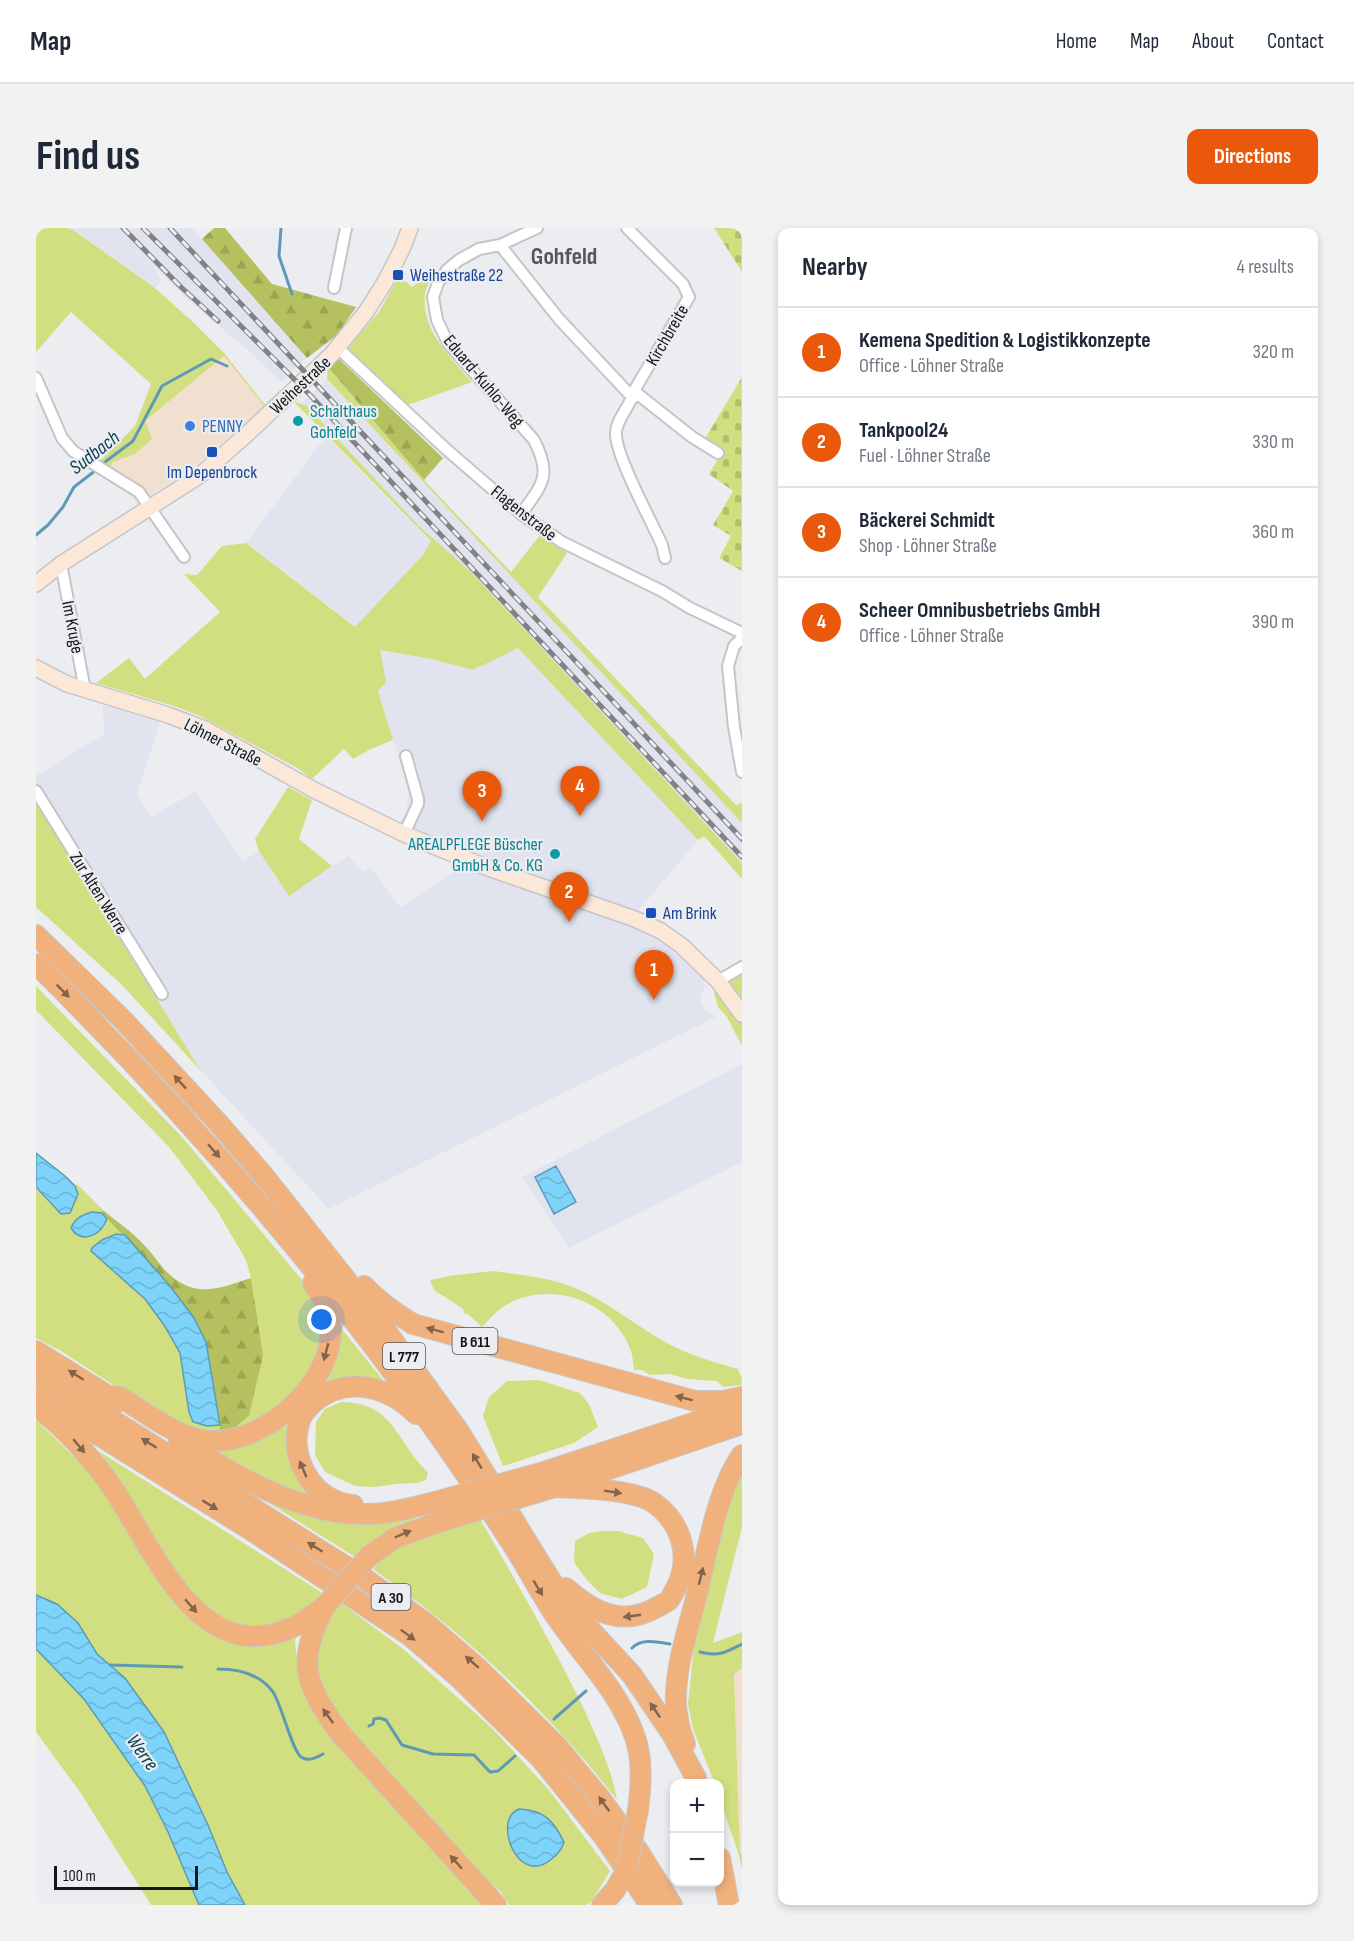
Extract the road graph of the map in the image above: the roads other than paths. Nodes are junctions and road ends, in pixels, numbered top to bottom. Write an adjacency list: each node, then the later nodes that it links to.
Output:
1 (346, 228): 6 (street)
2 (410, 228): 7 (main road, Weihestraße)
3 (537, 228): 5 (street, Eduard-Kuhlo-Weg)
4 (627, 228): 9 (street, Kirchbreite)
5 (500, 245): 9 (street); 12 (street, Eduard-Kuhlo-Weg)
6 (334, 288)
7 (338, 348): 11 (main road, Weihestraße); 12 (street, Flagenstraße)
8 (36, 378): 11 (street)
9 (633, 395): 10 (street); 14 (street, Kirchbreite)
10 (718, 453)
11 (151, 508): 13 (street); 15 (main road, Weihestraße)
12 (521, 514): 17 (street, Flagenstraße)
13 (184, 557)
14 (665, 558)
15 (61, 564): 16 (main road, Weihestraße); 21 (street, Im Kruge)
16 (36, 584)
17 (742, 636): 23 (street, Flagenstraße)
18 (36, 661): 20 (main road)
19 (36, 668): 20 (main road, Löhner Straße)
20 (67, 684): 21 (main road, Löhner Straße)
21 (85, 690): 25 (main road, Löhner Straße)
22 (406, 756): 25 (street)
23 (742, 772)
24 (36, 791): 30 (street, Zur Alten Werre)
25 (404, 834): 29 (main road, Löhner Straße)
26 (36, 935): 32 (highway, L 777, one-way to 26)
27 (36, 964): 33 (highway, L 777, one-way to 33)
28 (742, 967): 29 (street)
29 (718, 981): 31 (main road, Löhner Straße)
30 (162, 994)
31 (742, 1014)
32 (264, 1176): 38 (highway, B 611, one-way to 32); 46 (highway, L 777, one-way to 32)
33 (251, 1193): 37 (highway, one-way to 37); 42 (highway, L 777)
34 (36, 1351): 37 (highway, one-way to 34)
35 (36, 1372): 55 (highway, A 30, one-way to 35)
36 (36, 1396): 54 (highway, A 30, one-way to 54)
37 (109, 1396): 45 (highway)
38 (742, 1397)
39 (36, 1407): 47 (highway, one-way to 47)
40 (742, 1407): 44 (highway)
41 (742, 1424): 44 (highway)
42 (446, 1444): 45 (highway, one-way to 42); 51 (highway, L 777, one-way to 51, bridge)
43 (742, 1455): 49 (highway, one-way to 43)
44 (549, 1480): 45 (highway, bridge); 46 (highway, one-way to 46); 47 (highway, one-way to 44, bridge)
45 (431, 1503)
46 (531, 1546): 48 (highway, L 777, one-way to 46)
47 (327, 1604): 52 (highway, one-way to 47)
48 (696, 1779)
49 (697, 1779)
50 (724, 1879): 56 (highway)
51 (618, 1898): 53 (highway)
52 (496, 1905)
53 (602, 1905)
54 (650, 1905)
55 (672, 1905)
56 (729, 1905)

